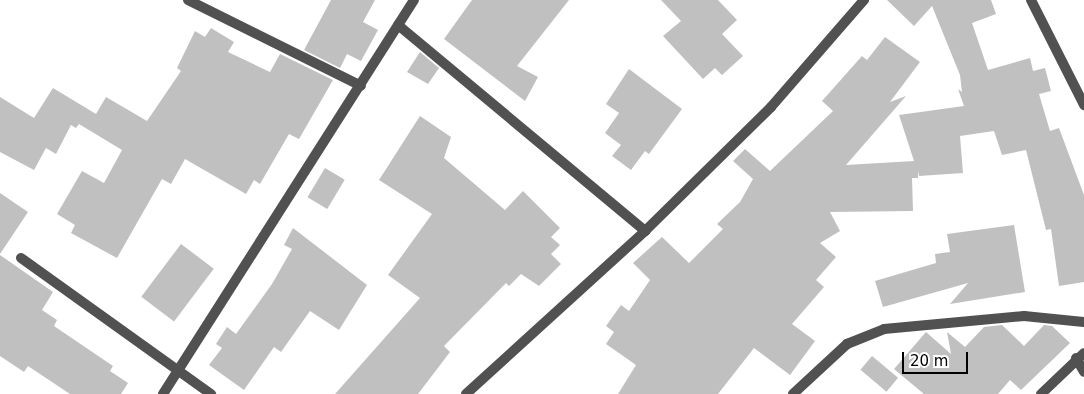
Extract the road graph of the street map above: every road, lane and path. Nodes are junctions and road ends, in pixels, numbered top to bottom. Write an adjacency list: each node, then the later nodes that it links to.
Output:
1 (188, 0): 6 (street)
2 (414, 0): 5 (street)
3 (864, 0): 8 (street)
4 (1031, 0): 7 (street)
5 (398, 25): 6 (street); 8 (street)
6 (361, 86): 12 (street)
7 (1084, 105)
8 (645, 231): 16 (street)
9 (22, 258): 12 (street)
10 (1084, 322): 17 (street)
11 (1080, 356): 13 (street); 18 (street)
12 (182, 370): 14 (street); 15 (street)
13 (1084, 372)
14 (163, 394)
15 (210, 394)
16 (466, 394)
17 (793, 394)
18 (1041, 394)

